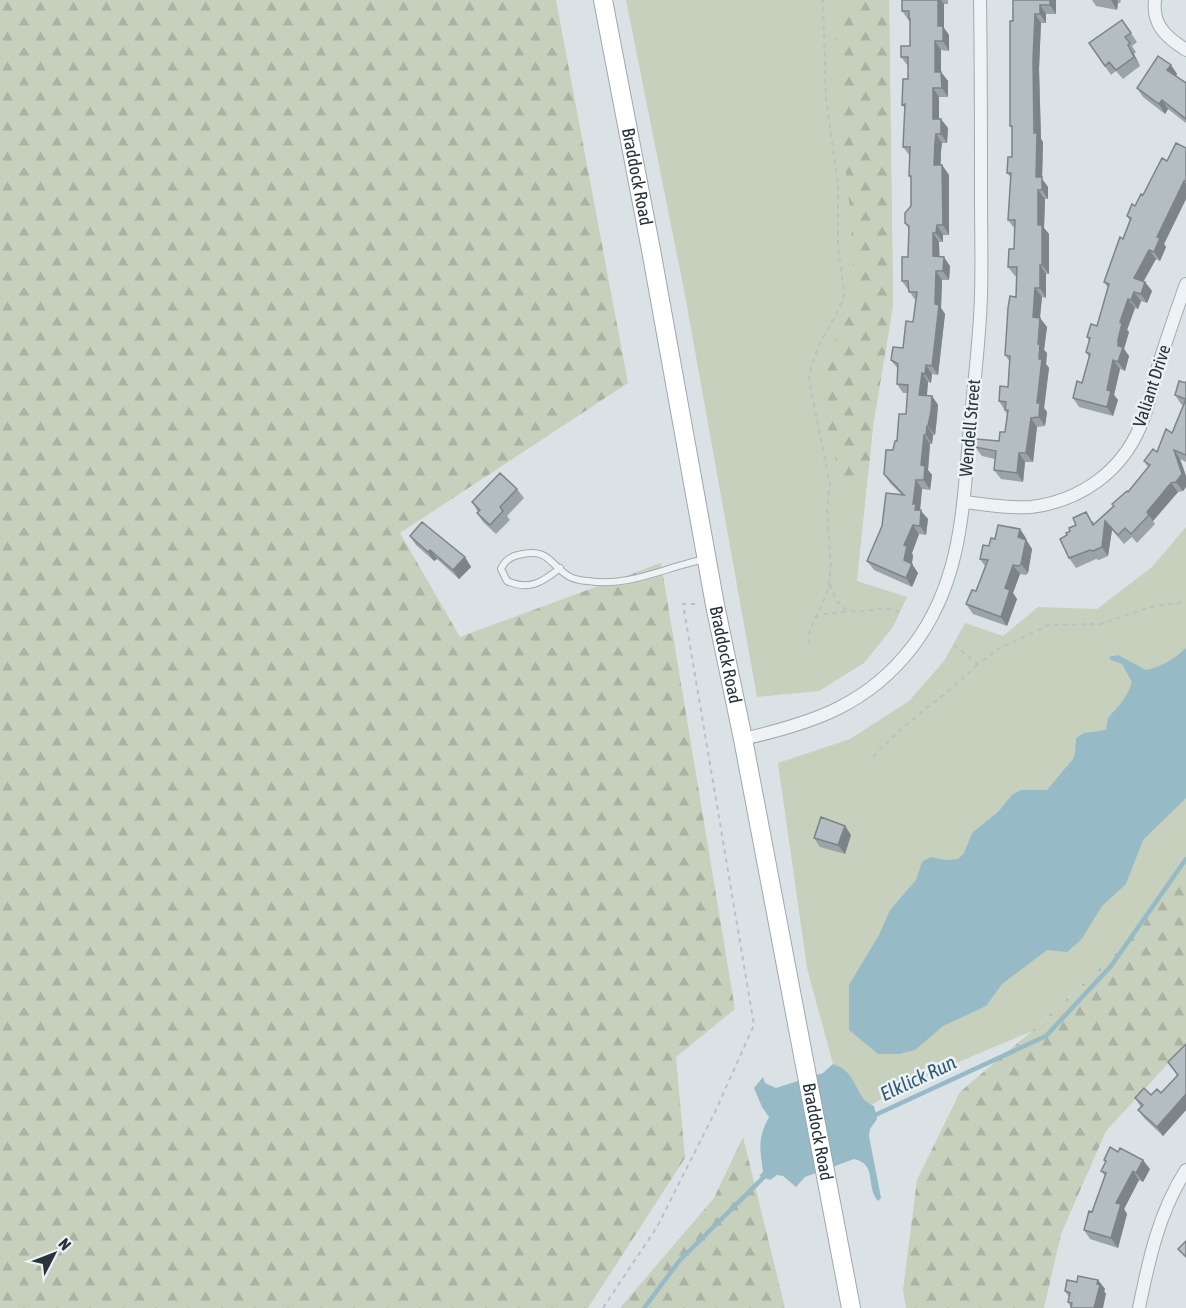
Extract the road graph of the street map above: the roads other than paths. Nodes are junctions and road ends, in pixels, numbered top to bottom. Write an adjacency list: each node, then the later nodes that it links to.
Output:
1 (603, 0): 7 (main road, Braddock Road)
2 (980, 0): 6 (street, Wendell Street)
3 (1155, 0): 4 (street)
4 (1186, 50)
5 (1186, 284): 6 (street, Valiant Drive)
6 (963, 502): 9 (street, Wendell Street)
7 (706, 558): 8 (lane); 9 (main road, Braddock Road)
8 (560, 568): 8 (lane)
9 (743, 738): 11 (main road, Braddock Road)
10 (1186, 1170): 12 (street)
11 (851, 1308)
12 (1138, 1308)

